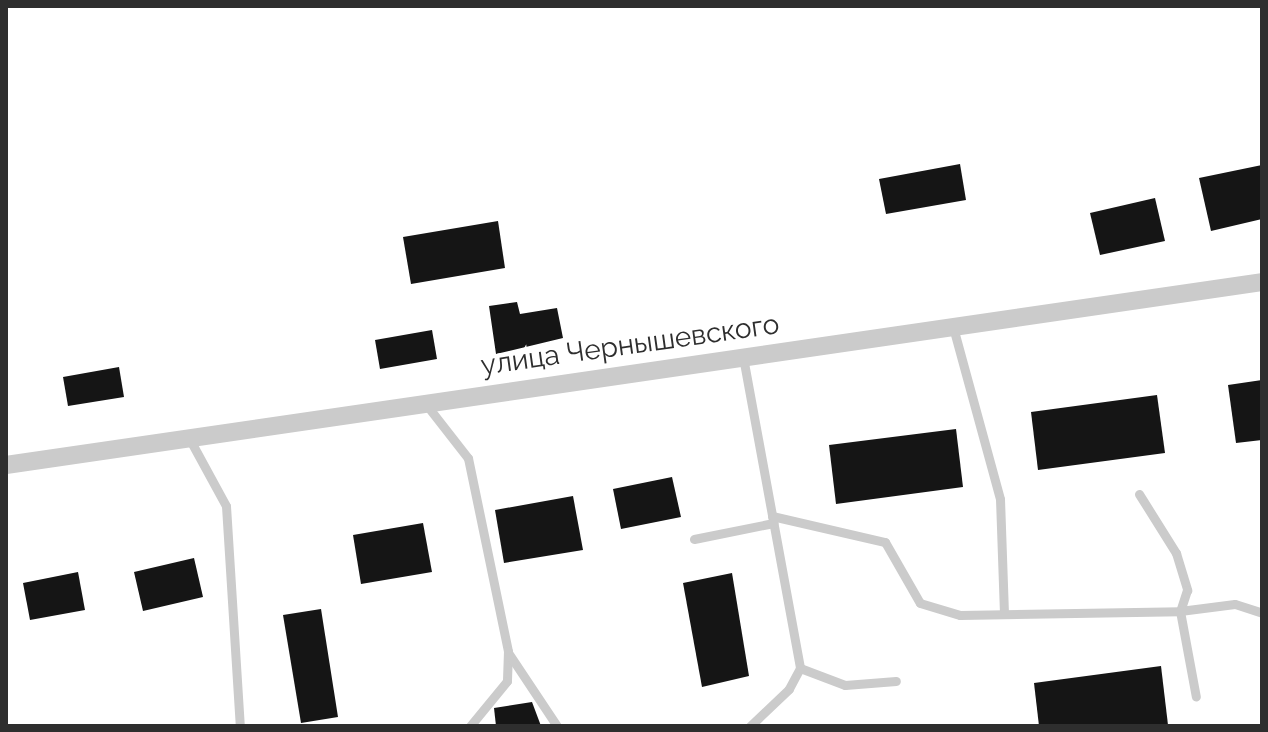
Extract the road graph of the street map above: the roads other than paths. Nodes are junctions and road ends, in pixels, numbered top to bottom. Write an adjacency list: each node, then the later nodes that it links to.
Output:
1 (1262, 282): 2 (street, улица Чернышевского)
2 (953, 327): 3 (street, улица Чернышевского); 12 (lane)
3 (743, 357): 4 (street, улица Чернышевского); 8 (lane)
4 (425, 403): 5 (street, улица Чернышевского); 13 (lane)
5 (189, 438): 6 (street, улица Чернышевского); 17 (lane)
6 (6, 465)
7 (1139, 494): 10 (lane)
8 (773, 520): 9 (lane); 12 (lane); 14 (lane)
9 (694, 539)
10 (1180, 611): 11 (lane); 12 (lane); 16 (lane)
11 (1262, 613)
12 (1004, 614)
13 (508, 651): 18 (lane); 19 (lane)
14 (800, 668): 15 (lane); 20 (lane)
15 (896, 681)
16 (1196, 697)
17 (240, 726)
18 (470, 726)
19 (557, 726)
20 (750, 726)

